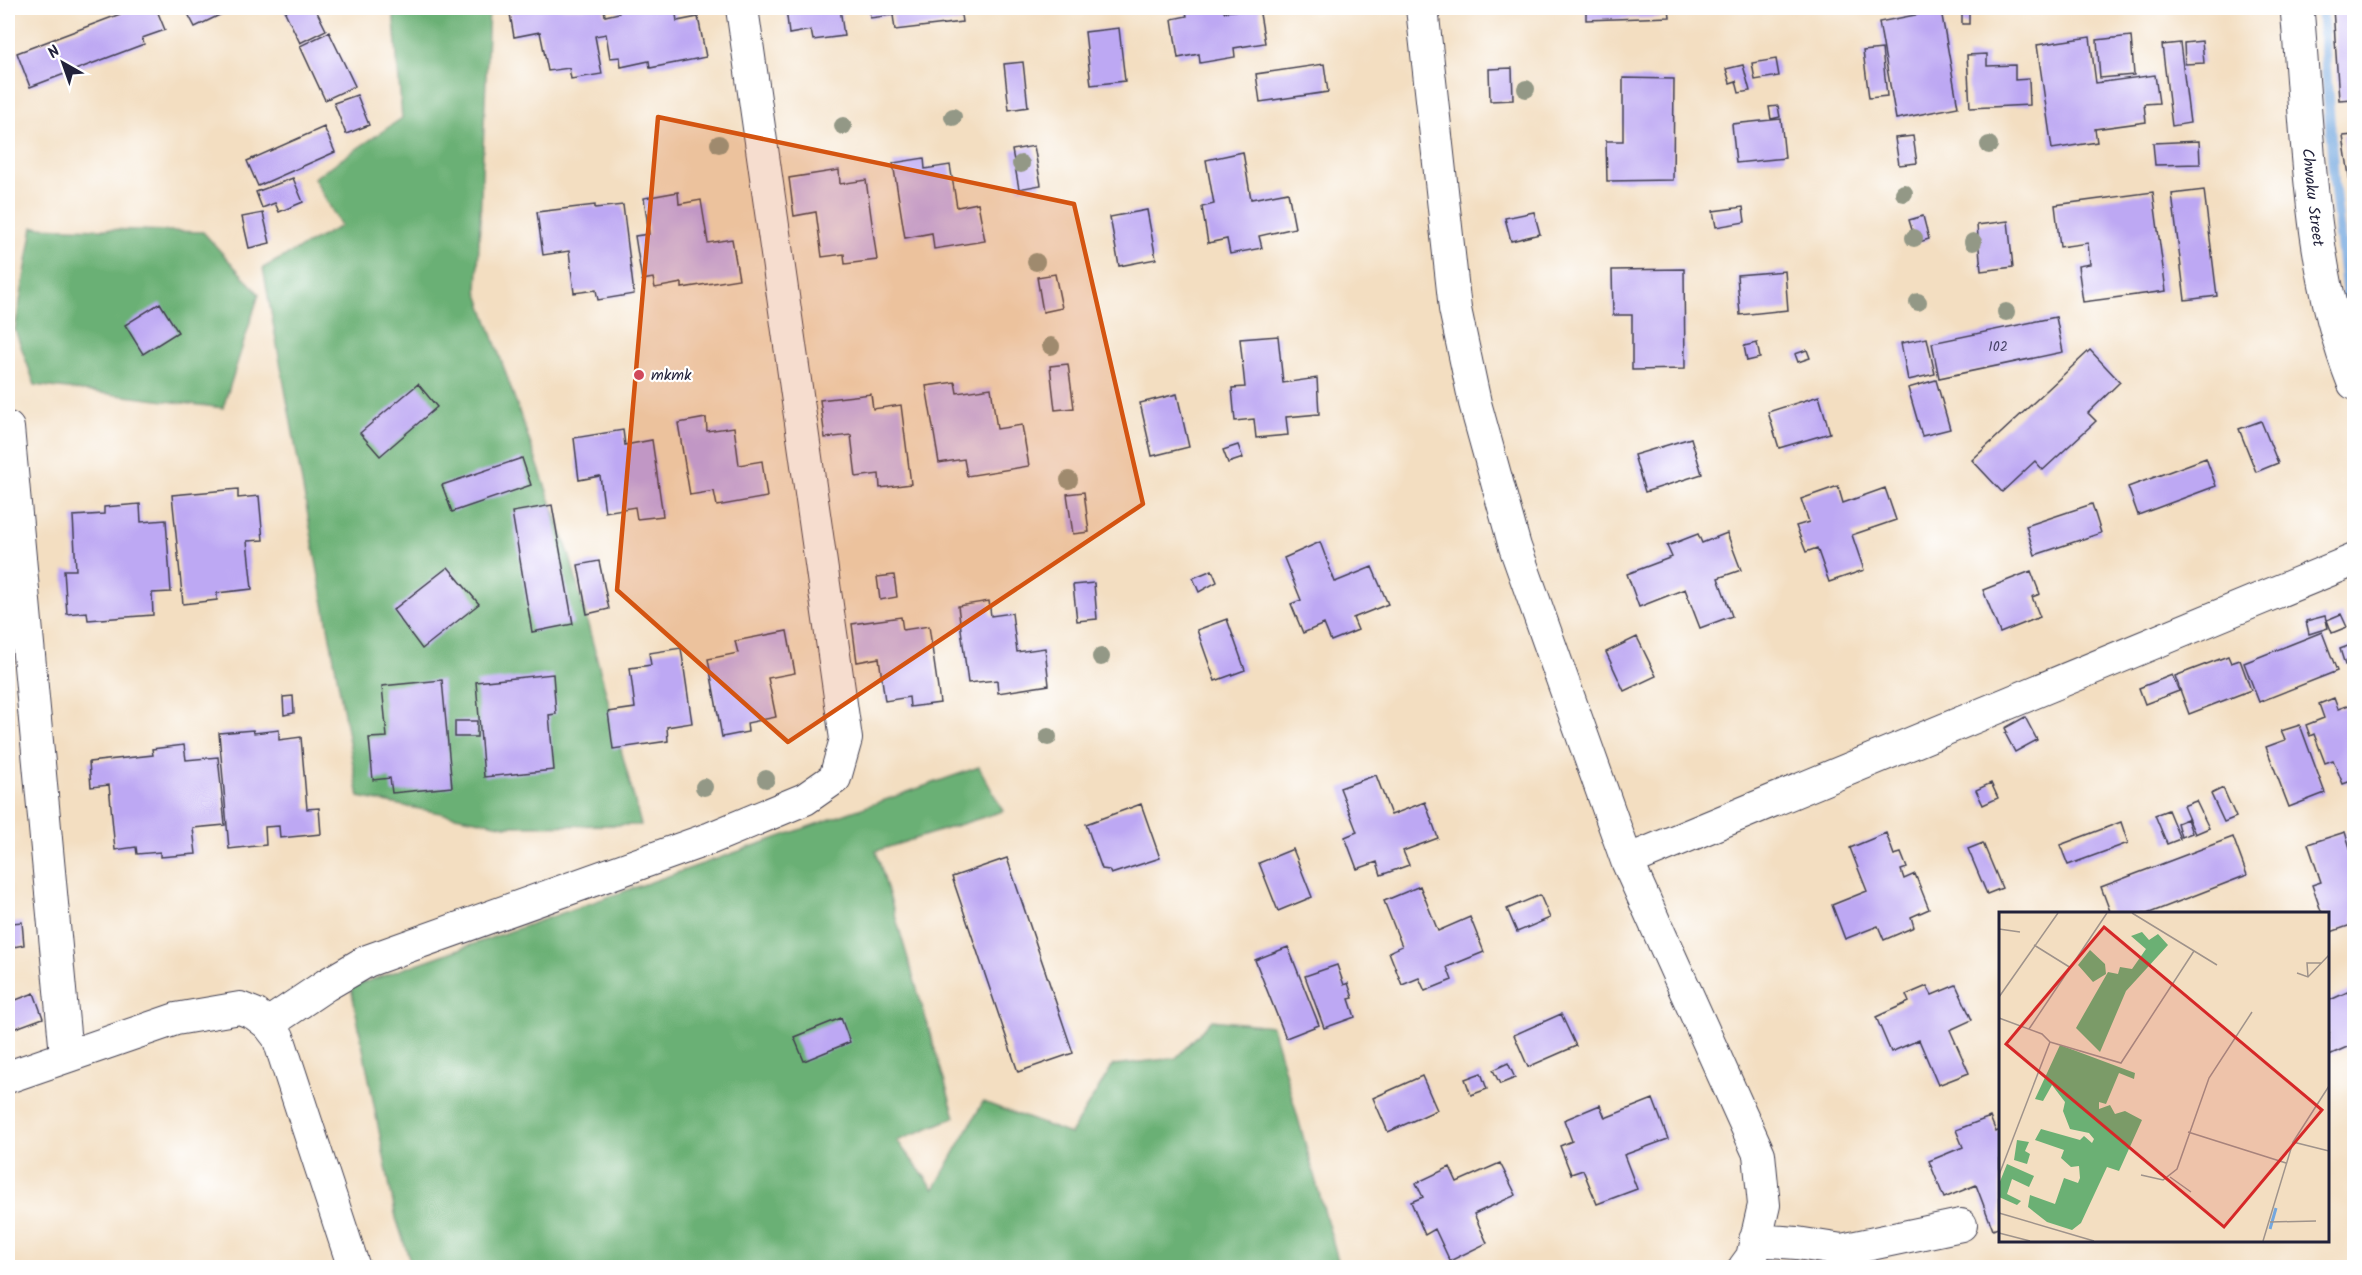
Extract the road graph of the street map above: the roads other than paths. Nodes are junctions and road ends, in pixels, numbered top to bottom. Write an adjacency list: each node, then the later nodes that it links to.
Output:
1 (742, 8): 8 (street)
2 (1422, 8): 7 (street)
3 (2297, 8): 4 (main road, Chwaku Street)
4 (2352, 371)
5 (8, 433): 9 (street)
6 (2355, 560): 7 (street)
7 (1627, 861): 12 (street)
8 (268, 1024): 9 (street); 13 (street)
9 (66, 1055): 10 (street)
10 (8, 1077)
11 (1961, 1225): 12 (street)
12 (1749, 1254)
13 (354, 1268)

